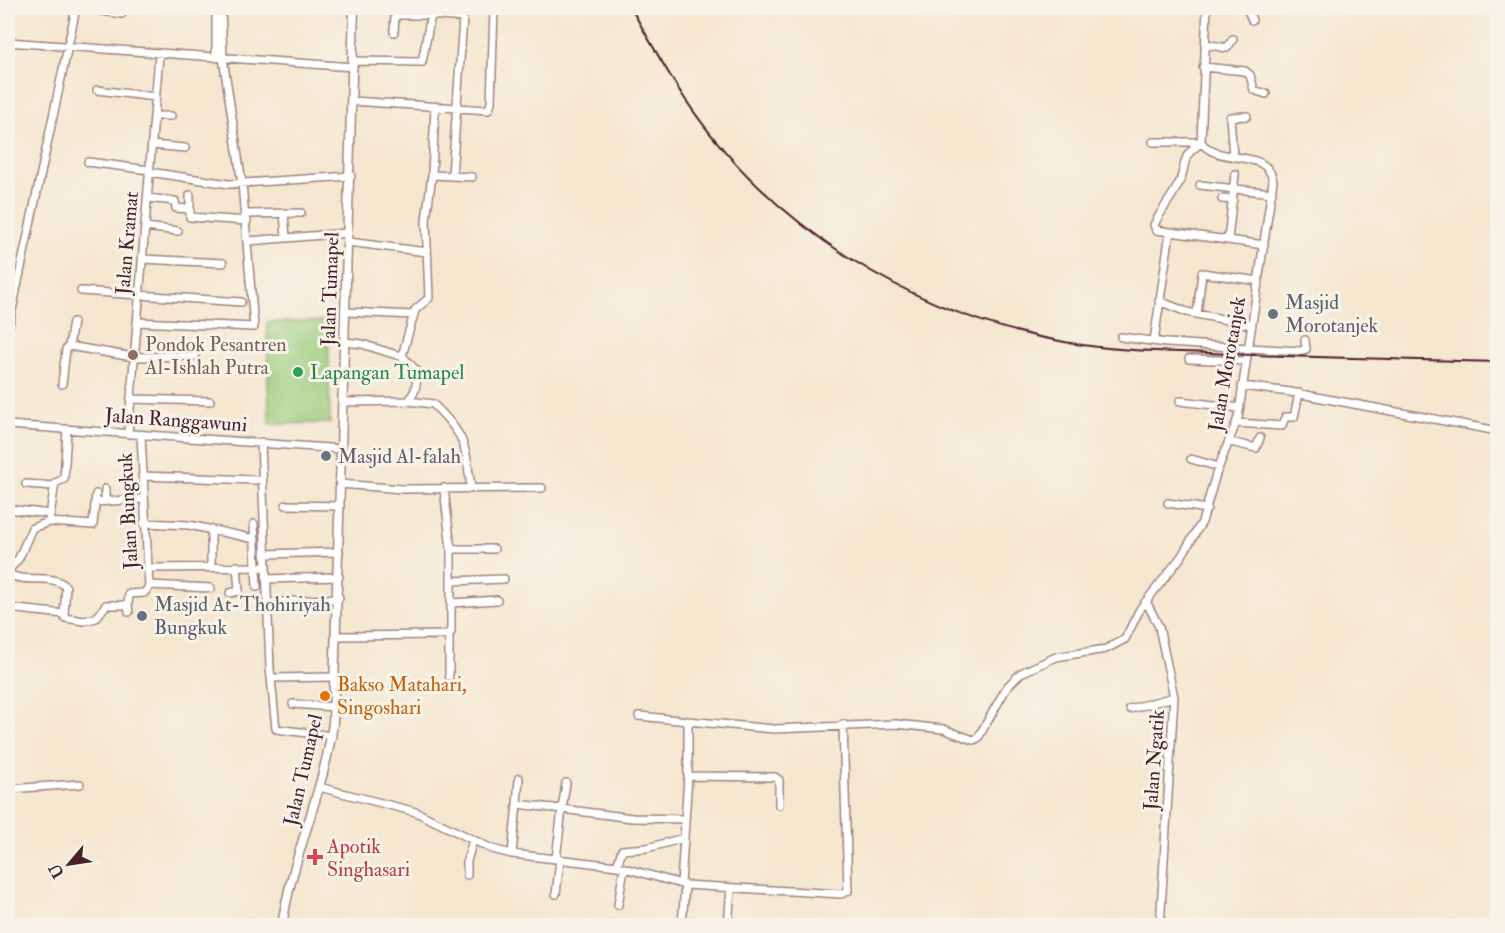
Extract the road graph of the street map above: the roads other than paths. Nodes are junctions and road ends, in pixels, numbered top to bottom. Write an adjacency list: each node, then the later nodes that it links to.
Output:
1 (76, 8): 16 (street)
2 (83, 8): 9 (street)
3 (216, 8): 18 (street)
4 (221, 8): 18 (street)
5 (354, 8): 19 (street, Jalan Tumapel)
6 (494, 8): 26 (street)
7 (1207, 8): 15 (street)
8 (1247, 8): 11 (street)
9 (122, 14)
10 (431, 15): 12 (street); 19 (street); 26 (street)
11 (1252, 20)
12 (394, 32)
13 (1233, 39): 15 (street)
14 (8, 42): 16 (street)
15 (1205, 45): 20 (street)
16 (66, 46): 17 (street); 69 (street)
17 (159, 55): 18 (street); 23 (street, Jalan Kramat)
18 (219, 58): 19 (street); 42 (street)
19 (353, 64): 24 (street, Jalan Tumapel)
20 (1203, 67): 22 (street); 31 (street)
21 (97, 90): 23 (street)
22 (1266, 94)
23 (156, 97): 27 (street, Jalan Kramat)
24 (352, 101): 25 (street); 39 (street, Jalan Tumapel)
25 (435, 107): 26 (street); 38 (street)
26 (457, 110): 40 (street)
27 (154, 116): 28 (street); 32 (street, Jalan Kramat)
28 (171, 116)
29 (1247, 116): 34 (street)
30 (1153, 142): 31 (street)
31 (1202, 142): 34 (street, Jalan Morotanjek); 56 (street)
32 (152, 145): 33 (street); 36 (street, Jalan Kramat)
33 (185, 148)
34 (1233, 156): 45 (street, Jalan Morotanjek)
35 (88, 162): 36 (street)
36 (149, 171): 42 (street); 47 (street, Jalan Kramat)
37 (1235, 174): 44 (street)
38 (432, 175): 40 (street); 62 (street)
39 (351, 176): 42 (street); 57 (street, Jalan Tumapel)
40 (452, 176): 41 (street)
41 (472, 177)
42 (235, 183): 53 (street)
43 (1200, 185): 44 (street)
44 (1234, 188): 45 (street); 49 (street)
45 (1272, 193): 61 (street, Jalan Morotanjek)
46 (190, 195): 50 (street)
47 (147, 198): 50 (street); 54 (street, Jalan Kramat)
48 (1222, 199): 49 (street)
49 (1233, 200): 59 (street)
50 (189, 209): 53 (street)
51 (284, 213): 52 (street); 53 (street); 58 (street)
52 (301, 213)
53 (245, 219): 60 (street)
54 (145, 227): 55 (street); 63 (street, Jalan Kramat)
55 (178, 231)
56 (1170, 232): 59 (street); 68 (street)
57 (348, 237): 58 (street); 62 (street); 71 (street, Jalan Tumapel)
58 (286, 238): 60 (street)
59 (1228, 240): 61 (street)
60 (248, 241): 75 (street)
61 (1264, 245): 65 (street, Jalan Morotanjek)
62 (426, 252): 73 (street)
63 (142, 259): 64 (street); 67 (street, Jalan Kramat)
64 (223, 263)
65 (1259, 281): 72 (street); 76 (street, Jalan Morotanjek)
66 (81, 291): 67 (street)
67 (139, 297): 70 (street); 75 (street, Jalan Kramat)
68 (1159, 301): 72 (street); 80 (street)
69 (10, 302): 77 (street)
70 (241, 302)
71 (346, 312): 73 (street); 81 (street, Jalan Tumapel)
72 (1197, 314): 76 (street)
73 (414, 315): 86 (street)
74 (73, 322): 82 (street)
75 (136, 322): 85 (street, Jalan Kramat)
76 (1251, 325): 83 (street, Jalan Morotanjek)
77 (8, 329)
78 (1121, 337): 80 (street)
79 (1305, 340): 83 (street)
80 (1154, 341): 83 (street)
81 (345, 342): 86 (street); 96 (street, Jalan Tumapel)
82 (69, 346): 85 (street); 89 (street)
83 (1248, 347): 88 (street, Jalan Morotanjek)
84 (195, 356): 85 (street)
85 (134, 357): 92 (street, Jalan Kramat)
86 (403, 357): 94 (street)
87 (1190, 359): 88 (street)
88 (1246, 361): 90 (street, Jalan Morotanjek)
89 (62, 384)
90 (1242, 386): 91 (street); 97 (street, Jalan Morotanjek)
91 (1296, 393): 98 (street); 101 (street)
92 (131, 399): 93 (street); 102 (street, Jalan Kramat)
93 (210, 401)
94 (409, 401): 96 (street); 116 (street)
95 (1180, 401): 97 (street)
96 (343, 402): 107 (street, Jalan Tumapel)
97 (1239, 408): 98 (street, Jalan Morotanjek)
98 (1236, 423): 106 (street, Jalan Morotanjek)
99 (8, 425): 100 (street, Jalan Ranggawuni)
100 (68, 430): 102 (street, Jalan Ranggawuni); 114 (street)
101 (1497, 431)
102 (128, 434): 103 (street, Jalan Ranggawuni)
103 (141, 436): 105 (street, Jalan Ranggawuni); 110 (street, Jalan Bungkuk)
104 (1260, 438): 106 (street)
105 (257, 442): 107 (street, Jalan Ranggawuni); 136 (street)
106 (1230, 442): 109 (street, Jalan Morotanjek)
107 (342, 449): 113 (street, Jalan Tumapel)
108 (1191, 459): 109 (street)
109 (1219, 467): 127 (street, Jalan Morotanjek)
110 (142, 476): 111 (street); 120 (street, Jalan Bungkuk)
111 (256, 480)
112 (26, 484): 114 (street)
113 (340, 484): 115 (street); 125 (street, Jalan Tumapel)
114 (54, 486): 128 (street)
115 (444, 488): 116 (street); 133 (street)
116 (471, 488): 117 (street)
117 (542, 488)
118 (105, 489): 121 (street)
119 (1182, 496): 123 (street)
120 (143, 499): 121 (street); 129 (street, Jalan Bungkuk)
121 (105, 501): 128 (street)
122 (1168, 502): 123 (street)
123 (1180, 504): 127 (street)
124 (286, 505): 125 (street)
125 (340, 506): 135 (street, Jalan Tumapel)
126 (8, 509): 128 (street)
127 (1207, 509): 152 (street, Jalan Morotanjek)
128 (50, 518): 141 (street)
129 (144, 523): 131 (street); 140 (street, Jalan Bungkuk)
130 (254, 524): 132 (street)
131 (211, 530): 132 (street); 137 (street)
132 (255, 539): 139 (street)
133 (451, 549): 134 (street); 145 (street)
134 (494, 549)
135 (339, 552): 136 (street); 142 (street, Jalan Tumapel)
136 (265, 554): 139 (street)
137 (212, 566): 138 (street); 140 (street)
138 (237, 566): 139 (street); 149 (street)
139 (261, 567): 143 (street); 147 (street)
140 (148, 568): 146 (street, Jalan Bungkuk)
141 (8, 572): 156 (street)
142 (339, 577): 143 (street); 150 (street, Jalan Tumapel)
143 (266, 579): 153 (street)
144 (504, 579): 145 (street)
145 (451, 581): 154 (street)
146 (149, 585): 148 (street); 156 (street, Jalan Bungkuk)
147 (257, 587)
148 (211, 588)
149 (230, 593)
150 (339, 598): 153 (street); 158 (street, Jalan Tumapel)
151 (497, 600): 154 (street)
152 (1146, 601): 162 (street, Jalan Ngatik); 168 (street, Jalan Morotanjek)
153 (267, 603): 161 (street)
154 (452, 603): 157 (street)
155 (8, 608): 156 (street)
156 (64, 614)
157 (449, 634): 158 (street); 159 (street)
158 (338, 636): 160 (street, Jalan Tumapel)
159 (449, 676)
160 (336, 677): 161 (street); 164 (street, Jalan Tumapel)
161 (271, 678): 169 (street)
162 (1174, 697): 165 (street); 193 (street, Jalan Ngatik)
163 (293, 704): 164 (street)
164 (334, 707): 169 (street, Jalan Tumapel)
165 (1130, 709)
166 (639, 716): 167 (street)
167 (688, 720): 168 (street); 170 (street)
168 (843, 724): 187 (street)
169 (332, 736): 174 (street, Jalan Tumapel)
170 (688, 776): 177 (street); 179 (street)
171 (519, 778): 176 (street)
172 (566, 783): 178 (street)
173 (80, 784): 175 (street)
174 (320, 787): 181 (street); 191 (street, Jalan Tumapel)
175 (8, 789)
176 (517, 804): 178 (street); 182 (street)
177 (779, 805)
178 (562, 809): 179 (street); 183 (street)
179 (685, 819): 180 (street)
180 (684, 838): 184 (street); 186 (street)
181 (473, 840): 182 (street); 185 (street)
182 (512, 854): 183 (street)
183 (558, 859): 184 (street); 188 (street)
184 (620, 867): 186 (street); 189 (street)
185 (466, 875)
186 (683, 884): 187 (street); 190 (street)
187 (731, 888): 192 (street)
188 (556, 894)
189 (618, 905)
190 (682, 925)
191 (282, 926)
192 (728, 926)
193 (1160, 926)

